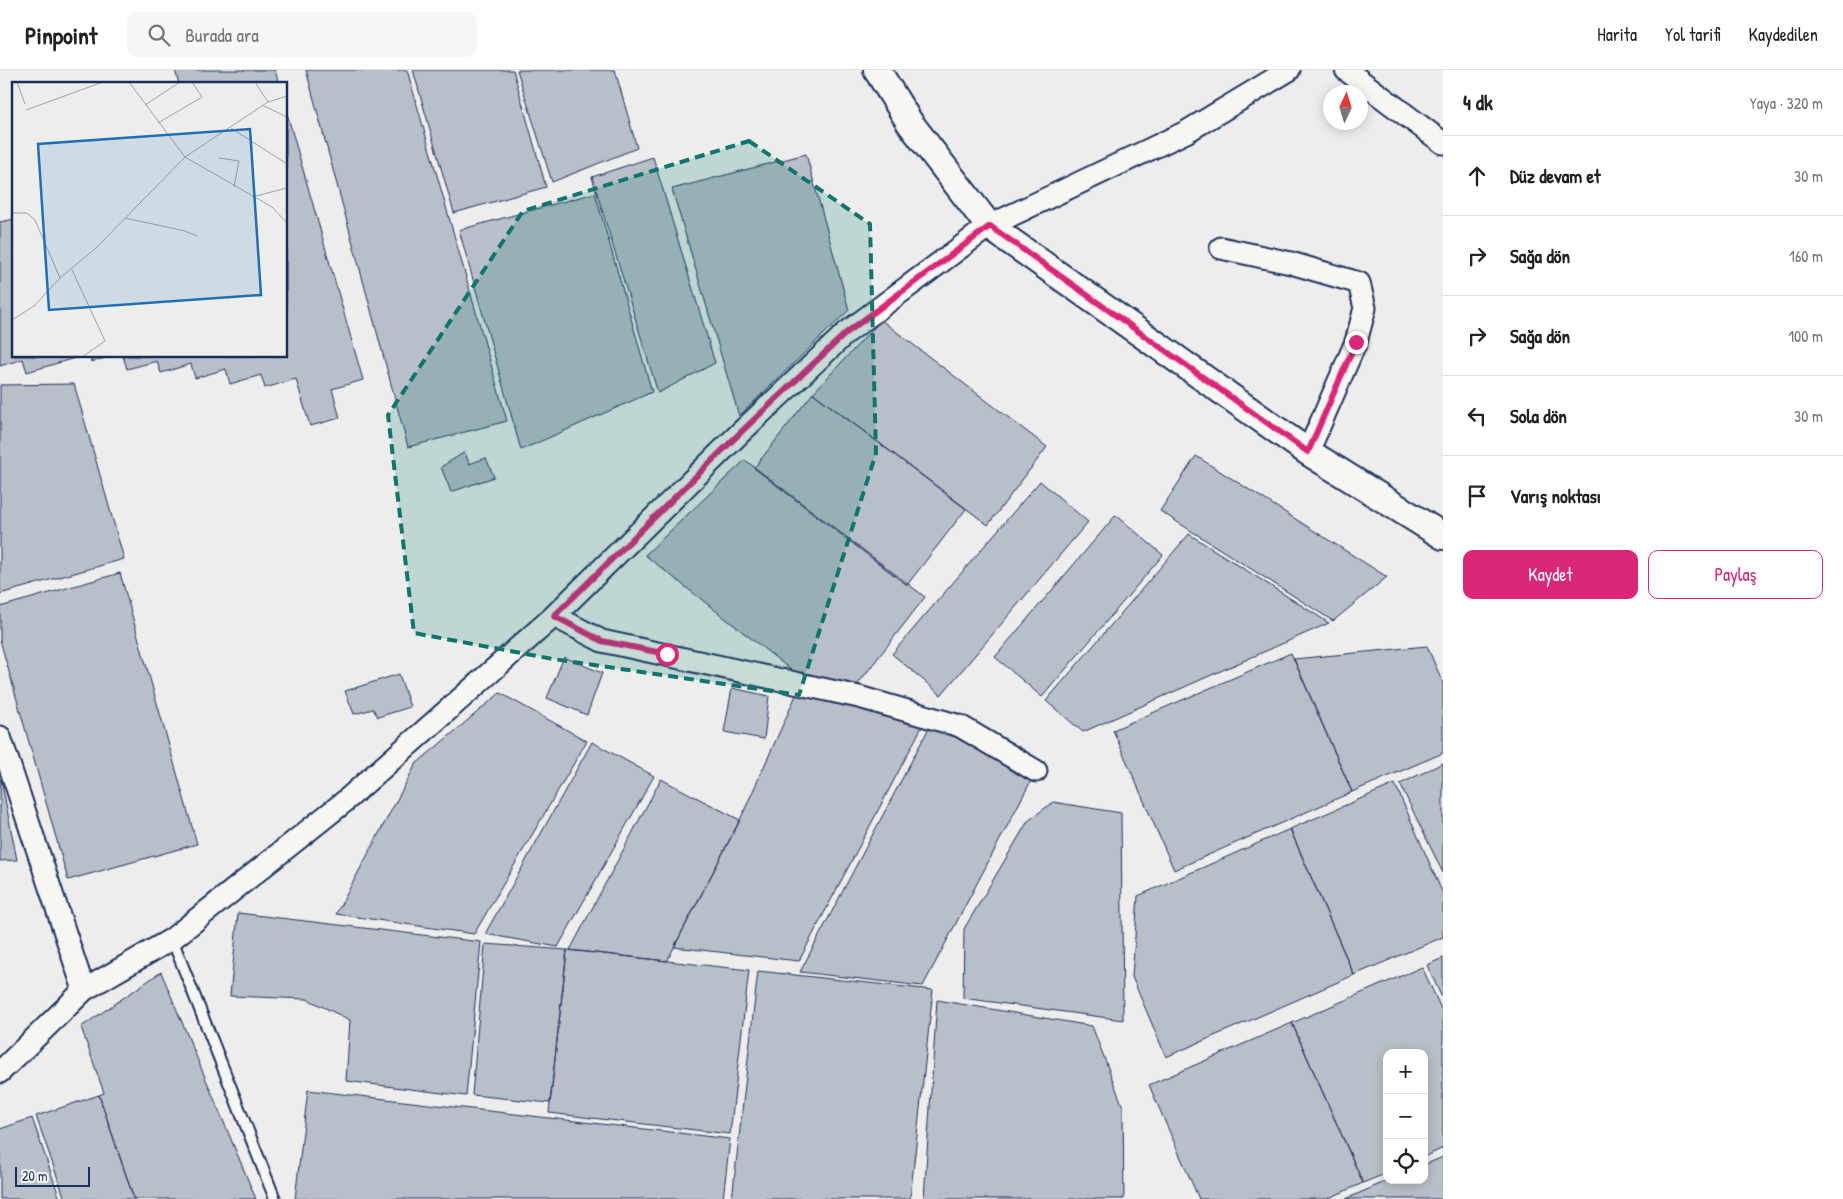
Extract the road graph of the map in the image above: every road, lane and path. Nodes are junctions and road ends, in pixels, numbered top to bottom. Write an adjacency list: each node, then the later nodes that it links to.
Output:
1 (877, 70): 5 (street)
2 (1289, 70): 5 (street)
3 (1346, 70): 4 (street)
4 (1443, 144)
5 (990, 226): 7 (street); 9 (street)
6 (1221, 248): 7 (street)
7 (1308, 452): 8 (street)
8 (1438, 529)
9 (554, 616): 11 (street); 12 (street)
10 (0, 738): 13 (street)
11 (1036, 771)
12 (172, 939): 13 (street); 15 (lane)
13 (84, 990): 14 (street)
14 (0, 1072)
15 (275, 1199)

